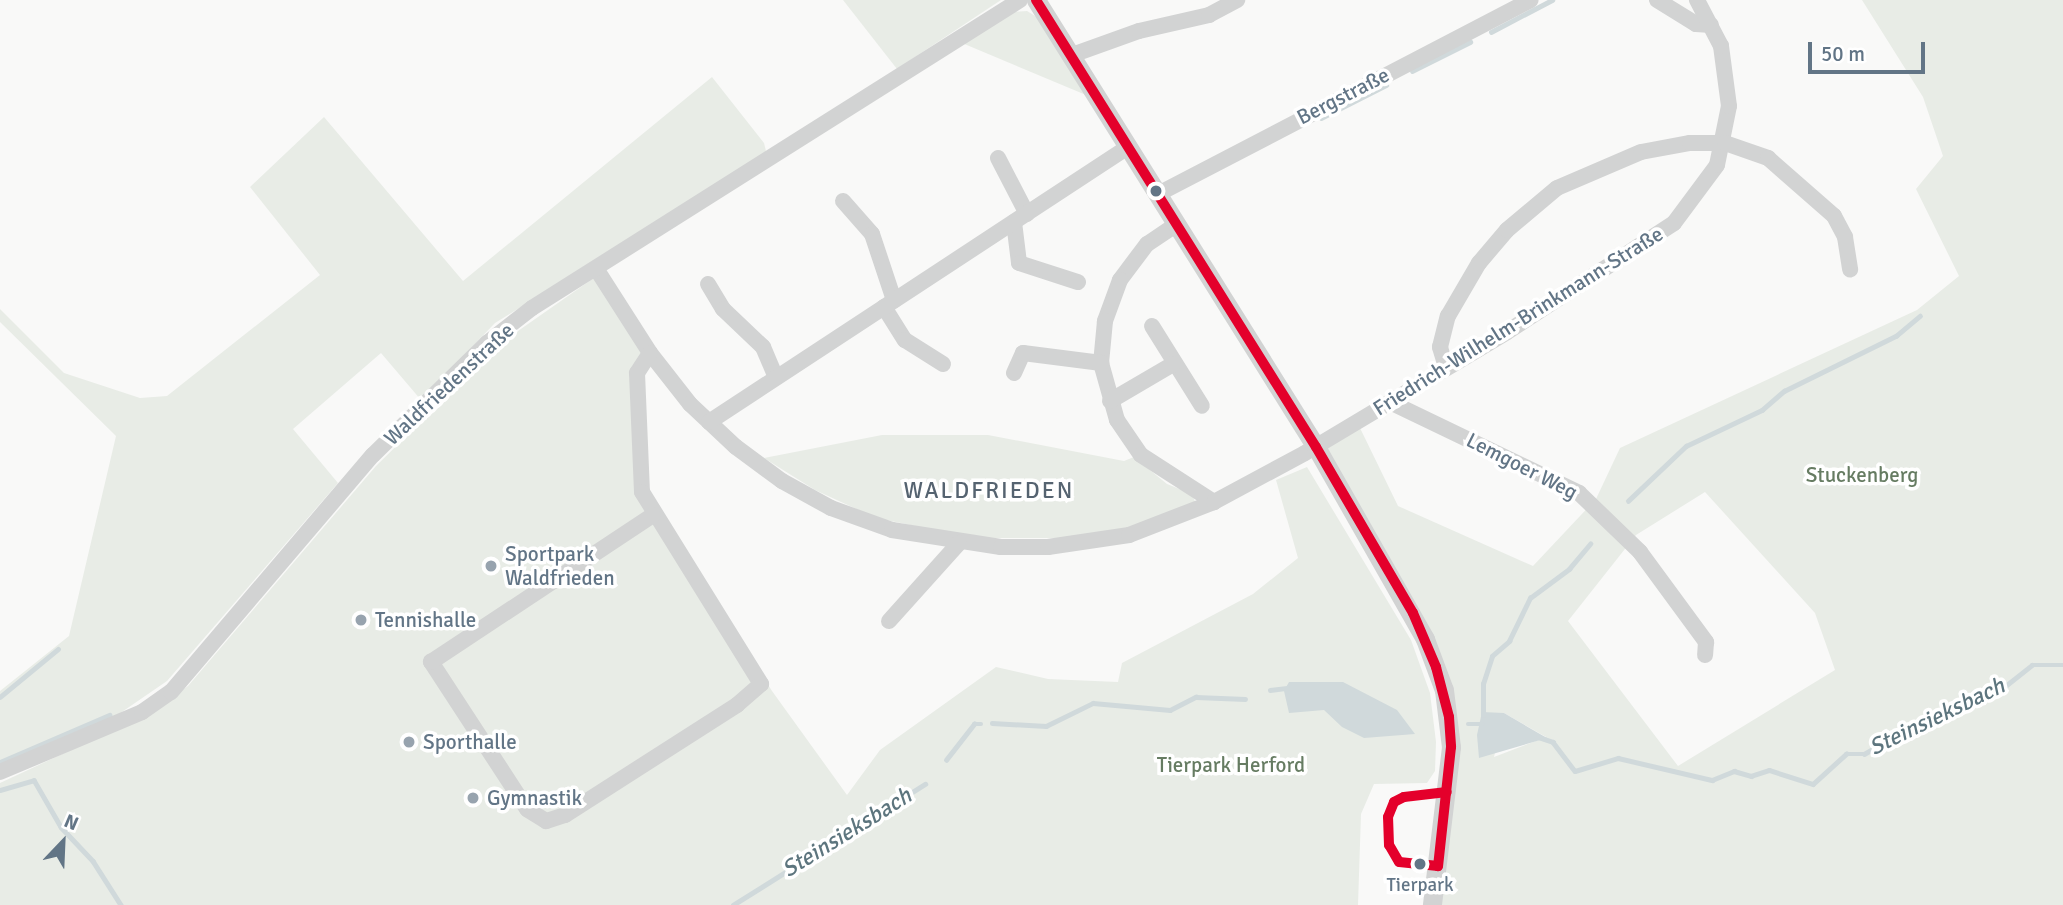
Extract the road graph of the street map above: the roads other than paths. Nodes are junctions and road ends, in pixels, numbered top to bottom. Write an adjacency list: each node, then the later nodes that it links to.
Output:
1 (1020, 0): 16 (street, Waldfriedenstraße)
2 (1036, 0): 8 (street)
3 (1237, 0): 8 (street)
4 (1530, 0): 12 (street, Bergstraße)
5 (1657, 0): 7 (street)
6 (1697, 0): 7 (street, Friedrich-Wilhelm-Brinkmann-Straße)
7 (1711, 25): 9 (street, Friedrich-Wilhelm-Brinkmann-Straße)
8 (1072, 55): 10 (street)
9 (1725, 143): 17 (street); 26 (street, Friedrich-Wilhelm-Brinkmann-Straße); 26 (street)
10 (1128, 147): 12 (street); 14 (street)
11 (998, 158): 14 (street)
12 (1158, 194): 15 (street)
13 (843, 201): 20 (street)
14 (1021, 218): 18 (street); 20 (street)
15 (1177, 224): 23 (street); 33 (street)
16 (597, 270): 22 (street, Friedrich-Wilhelm-Brinkmann-Straße); 39 (street, Waldfriedenstraße)
17 (1850, 270)
18 (1078, 282)
19 (708, 284): 28 (street)
20 (889, 304): 24 (street); 28 (street)
21 (1152, 326): 25 (street)
22 (650, 353): 32 (street, Friedrich-Wilhelm-Brinkmann-Straße); 35 (street)
23 (1101, 363): 27 (street); 29 (street)
24 (943, 364)
25 (1173, 365): 29 (street); 31 (street)
26 (1446, 367): 30 (street, Friedrich-Wilhelm-Brinkmann-Straße)
27 (1014, 373)
28 (776, 377): 32 (street)
29 (1110, 401): 34 (street)
30 (1390, 402): 33 (street, Friedrich-Wilhelm-Brinkmann-Straße); 38 (street, Lemgoer Weg)
31 (1202, 406)
32 (709, 422): 36 (street, Friedrich-Wilhelm-Brinkmann-Straße)
33 (1316, 447): 34 (street, Friedrich-Wilhelm-Brinkmann-Straße); 40 (street)
34 (1214, 502): 36 (street, Friedrich-Wilhelm-Brinkmann-Straße)
35 (653, 515): 35 (street)
36 (958, 543): 37 (street)
37 (889, 621)
38 (1705, 655)
39 (0, 772)
40 (1432, 905)

